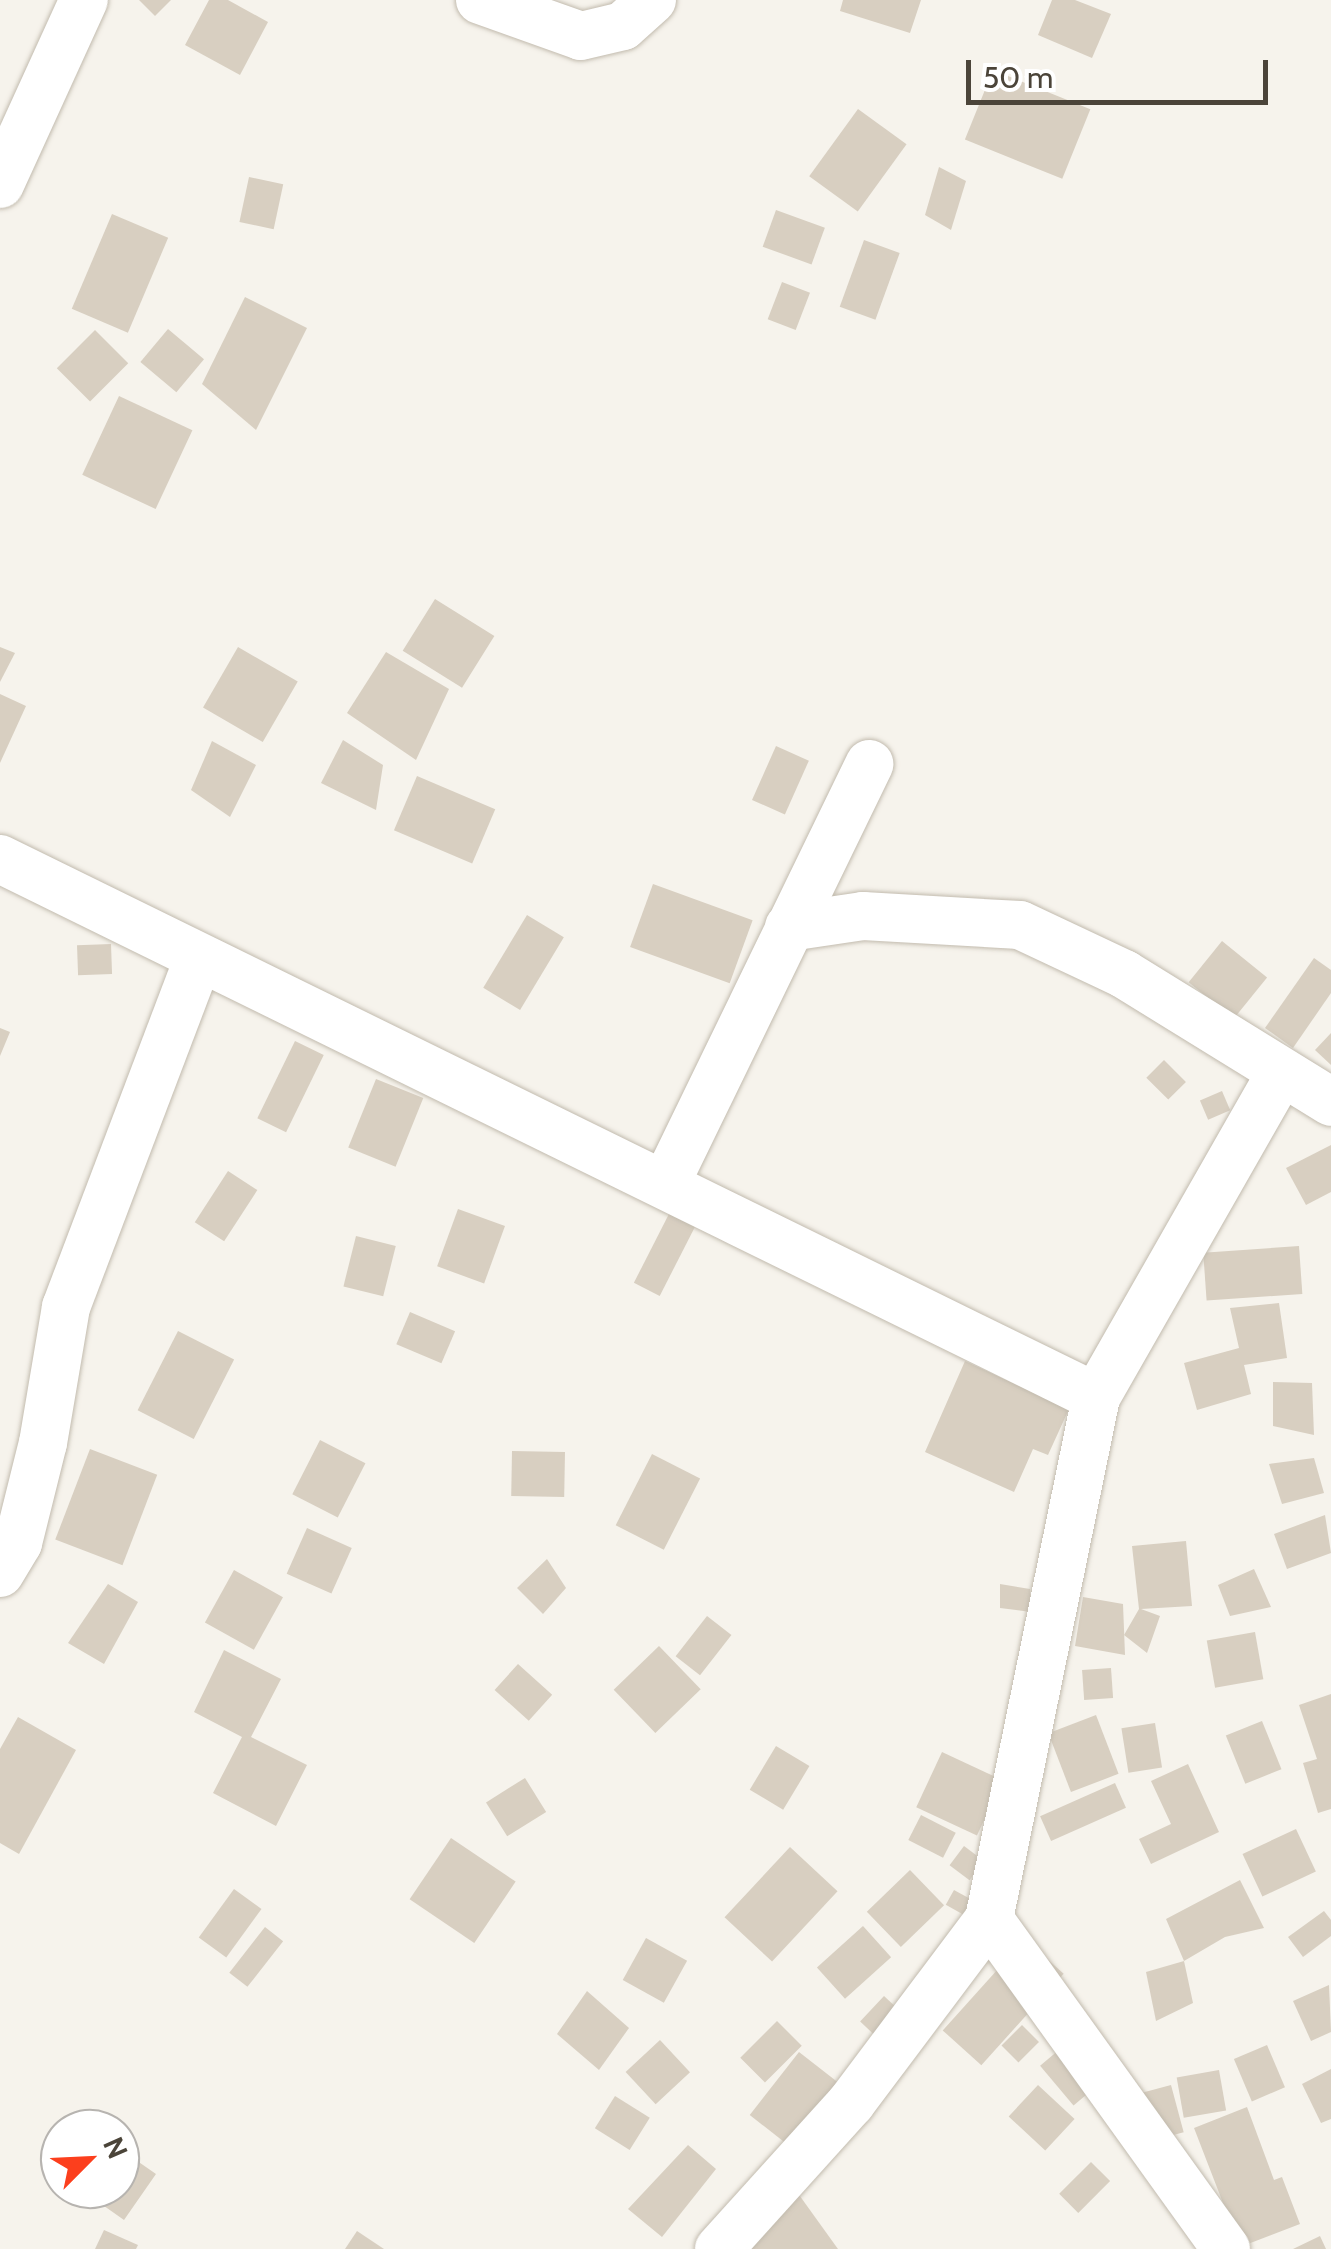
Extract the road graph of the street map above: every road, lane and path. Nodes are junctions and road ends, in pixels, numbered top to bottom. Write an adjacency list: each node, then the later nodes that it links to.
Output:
1 (84, 0): 4 (street)
2 (480, 0): 3 (street)
3 (652, 0)
4 (0, 184)
5 (869, 764): 7 (street)
6 (0, 859): 8 (street)
7 (790, 927): 9 (street); 11 (street)
8 (198, 960): 11 (street); 13 (street)
9 (1281, 1073): 10 (street); 12 (street)
10 (1331, 1102)
11 (665, 1184): 12 (street)
12 (1096, 1398): 14 (street)
13 (0, 1573)
14 (989, 1918): 15 (street); 16 (street)
15 (720, 2249)
16 (1226, 2249)

